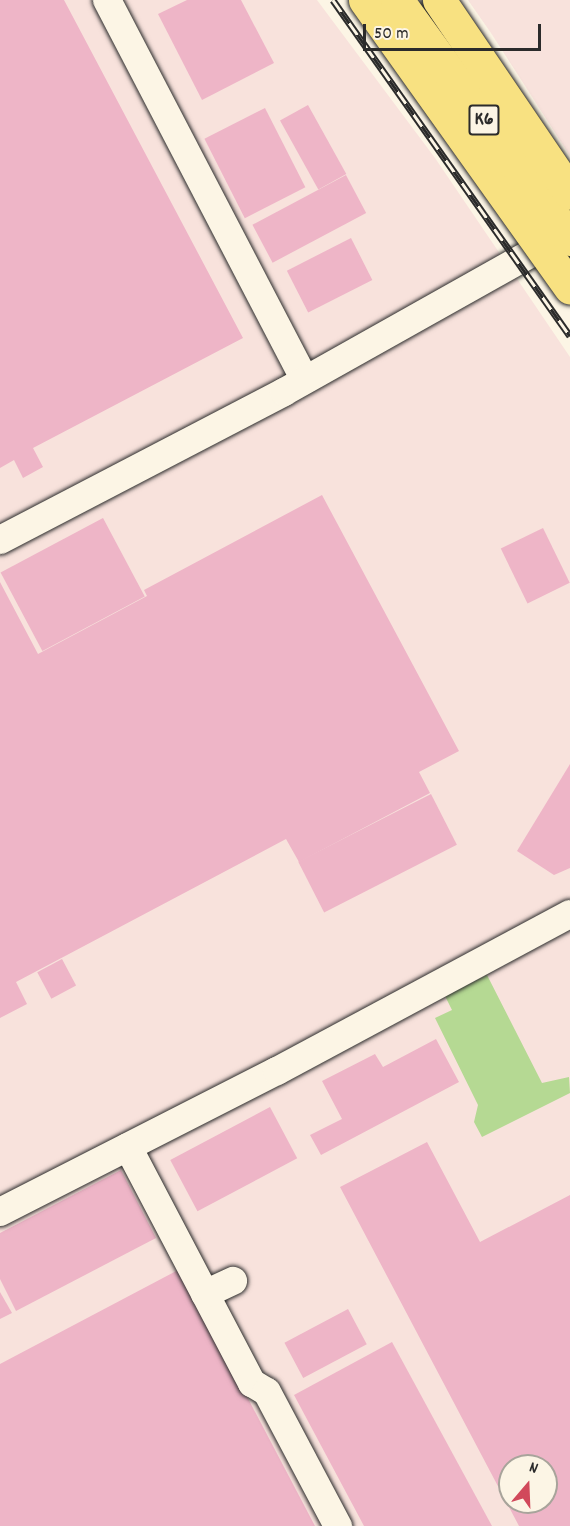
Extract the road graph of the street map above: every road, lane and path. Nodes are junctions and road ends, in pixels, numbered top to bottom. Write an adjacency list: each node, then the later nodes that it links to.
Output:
1 (107, 0): 9 (lane)
2 (364, 0): 8 (highway, bridge)
3 (397, 0): 7 (highway, K6, bridge)
4 (439, 0): 5 (highway, bridge)
5 (570, 193)
6 (570, 231): 9 (lane)
7 (570, 239)
8 (570, 287)
9 (305, 380): 10 (lane)
10 (0, 540)
11 (570, 914): 12 (lane)
12 (128, 1147): 13 (lane); 15 (lane)
13 (0, 1212)
14 (233, 1281): 15 (lane)
15 (206, 1294): 16 (lane)
16 (338, 1526)

